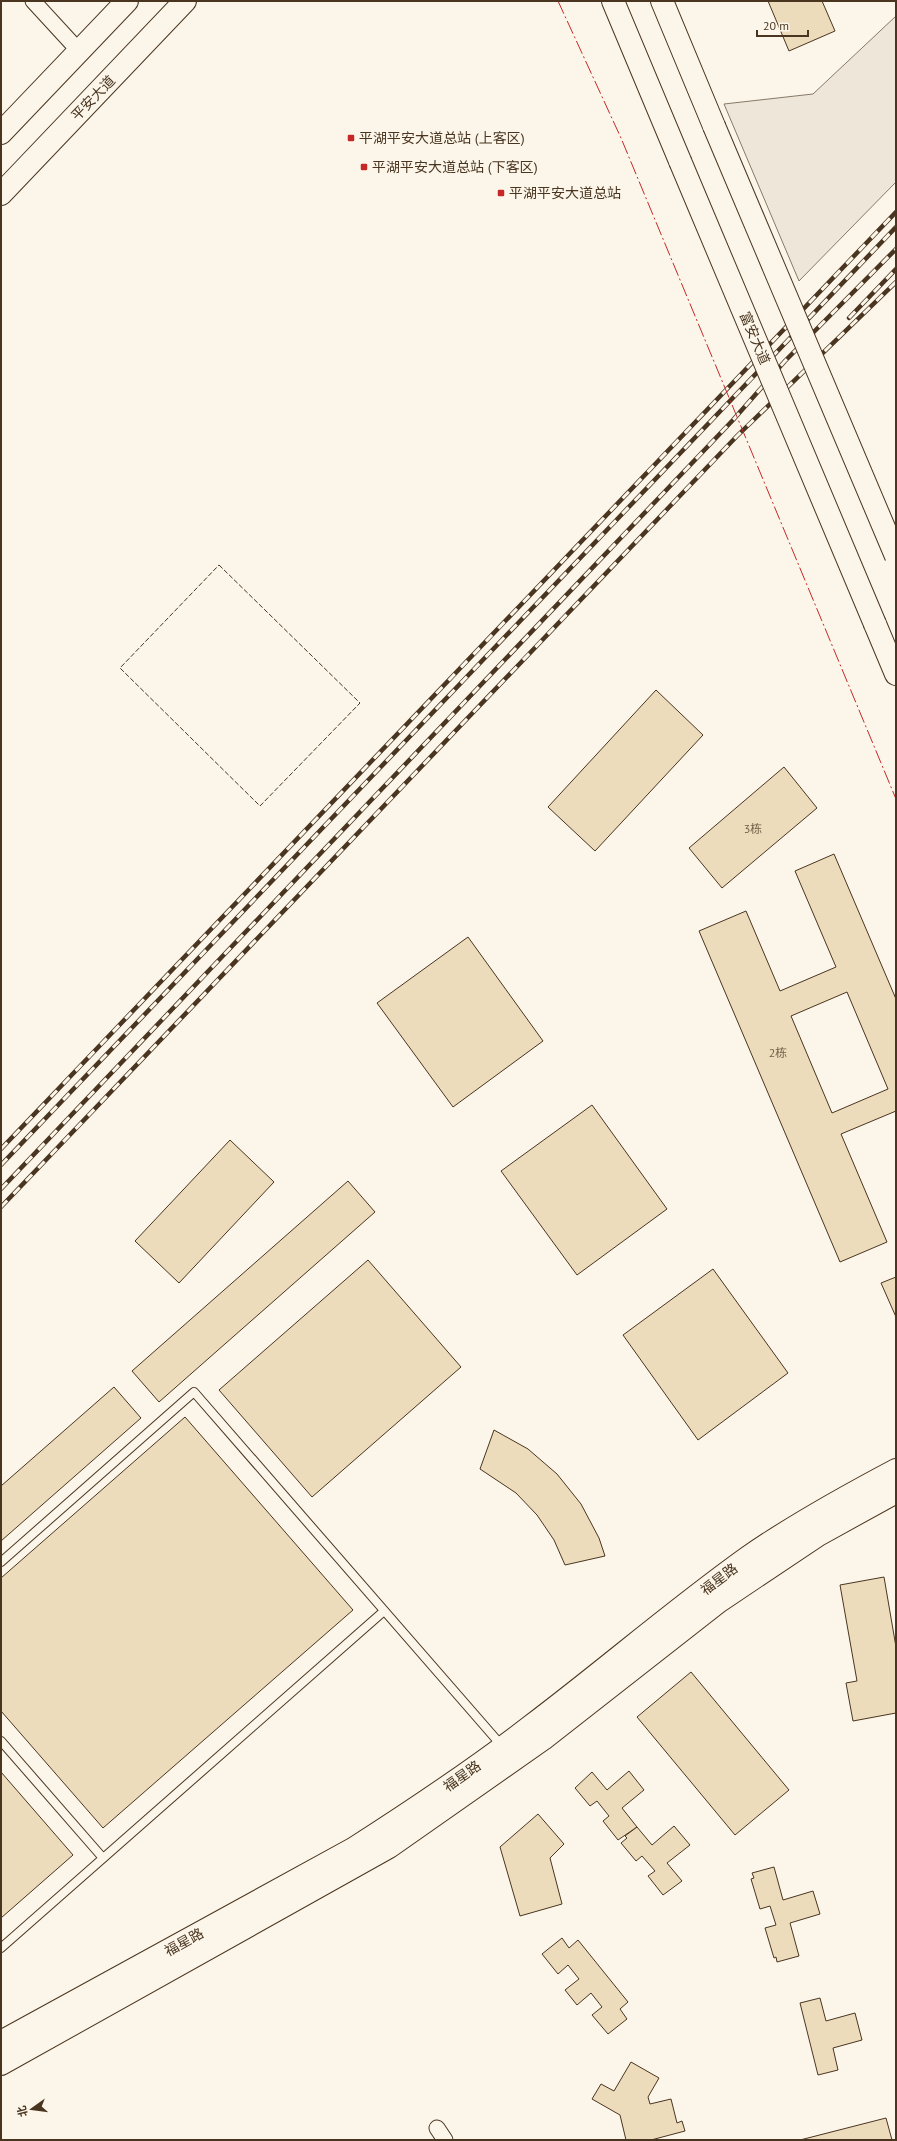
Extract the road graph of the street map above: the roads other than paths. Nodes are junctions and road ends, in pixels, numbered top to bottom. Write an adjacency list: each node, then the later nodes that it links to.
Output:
1 (33, 1): 6 (street)
2 (127, 1): 6 (street)
3 (185, 1): 8 (street, 平安大道)
4 (613, 1): 10 (street, 富安大道, bridge)
5 (662, 1): 9 (street, bridge)
6 (79, 51): 7 (street)
7 (1, 133)
8 (1, 194)
9 (896, 556)
10 (896, 674)
11 (896, 1470): 16 (street, 福星路)
12 (896, 1492): 16 (street, 福星路)
13 (1, 1562): 14 (lane)
14 (384, 1611): 16 (lane); 17 (lane)
15 (1, 1741): 17 (lane)
16 (509, 1754): 19 (street, 福星路); 20 (street, 福星路)
17 (103, 1858): 18 (lane)
18 (1, 1948)
19 (1, 2042)
20 (1, 2064)

